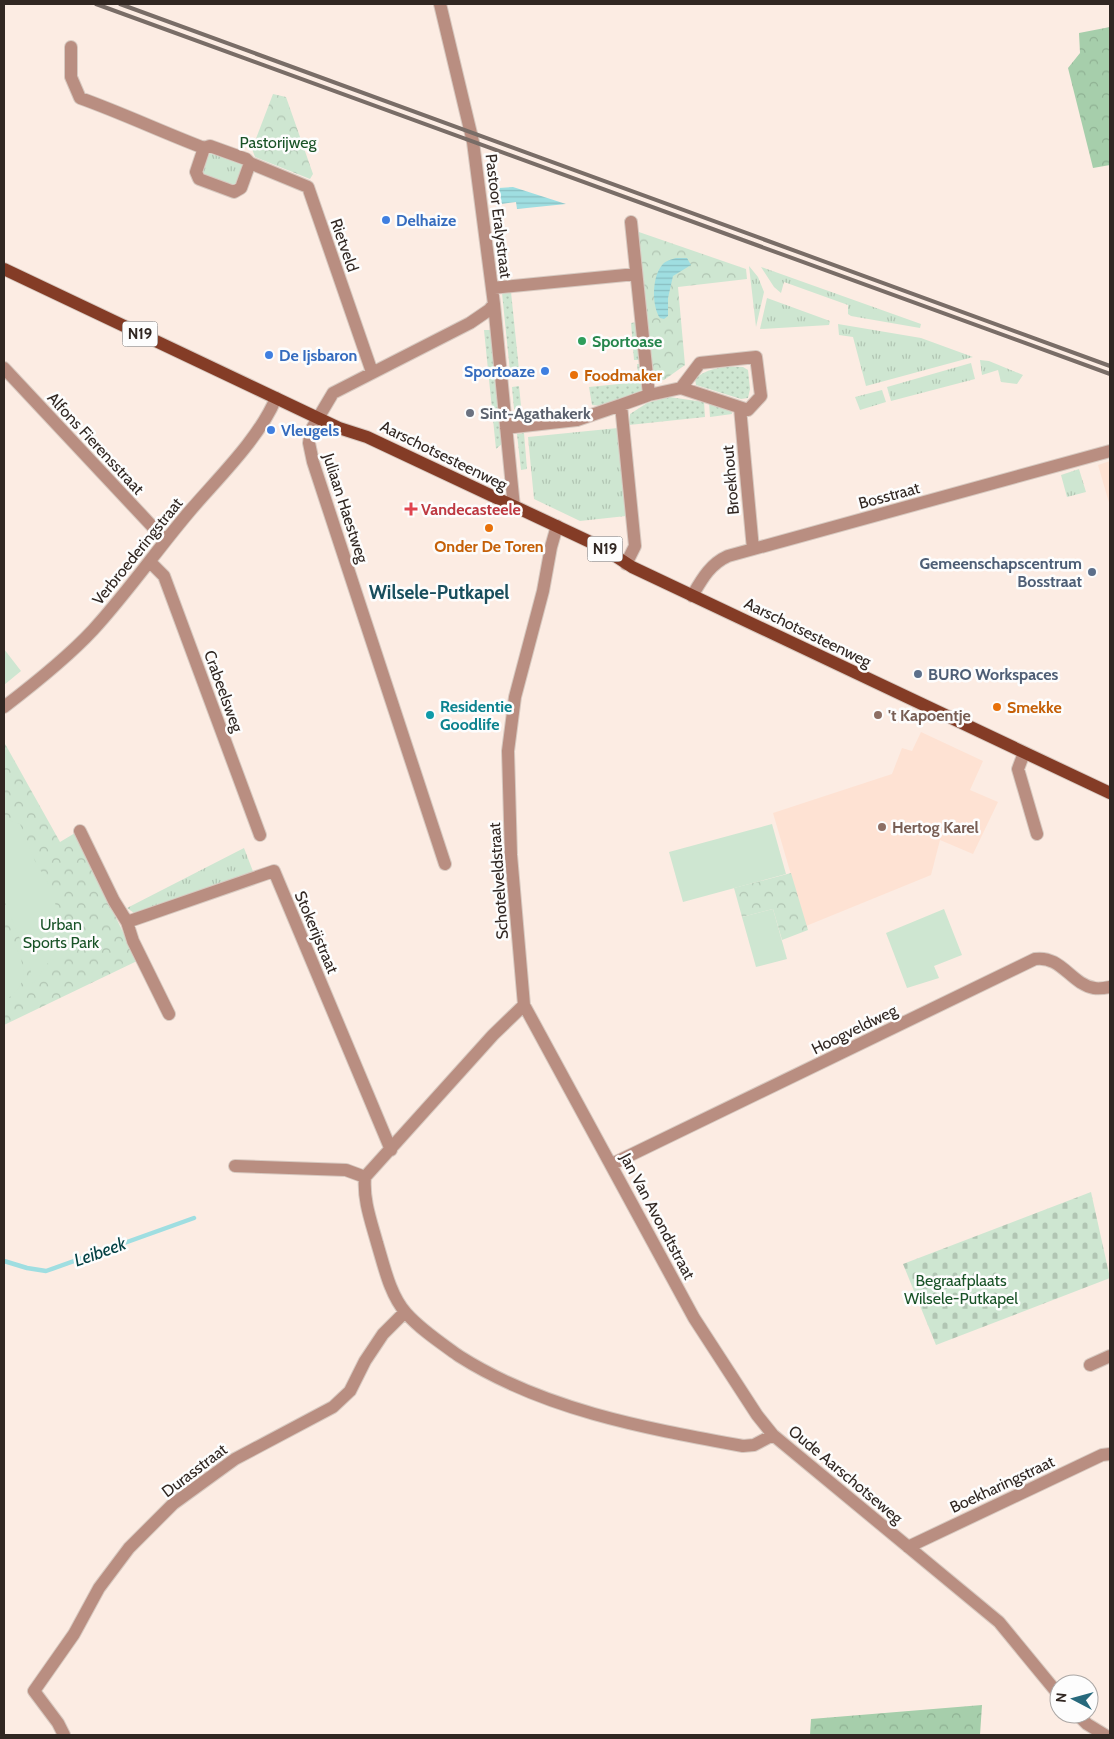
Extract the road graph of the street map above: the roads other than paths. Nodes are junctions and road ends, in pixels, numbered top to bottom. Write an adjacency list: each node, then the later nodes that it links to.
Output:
1 (440, 4): 8 (street, Pastoor Eralystraat)
2 (71, 47): 3 (street, Rietveld)
3 (204, 148): 4 (street, Rietveld); 4 (street)
4 (250, 163): 11 (street, Rietveld)
5 (631, 222): 7 (street)
6 (4, 269): 14 (main road, Aarschotsesteenweg / N19)
7 (636, 274): 8 (street); 13 (street)
8 (492, 288): 9 (street, Pastoor Eralystraat)
9 (494, 304): 11 (street); 18 (street, Pastoor Eralystraat)
10 (4, 368): 22 (street, Alfons Fierensstraat)
11 (372, 372): 17 (street)
12 (681, 388): 13 (street); 16 (street); 16 (street)
13 (648, 395): 15 (street)
14 (276, 398): 17 (main road, Aarschotsesteenweg / N19); 22 (street, Verbroederingstraat)
15 (622, 405): 18 (street); 25 (street)
16 (740, 408): 23 (street, Broekhout)
17 (317, 418): 20 (main road, Aarschotsesteenweg / N19); 33 (street, Juliaan Haestweg)
18 (506, 428): 20 (street, Pastoor Eralystraat)
19 (1110, 450): 23 (street, Bosstraat)
20 (514, 507): 21 (main road, Aarschotsesteenweg / N19)
21 (557, 526): 25 (main road, Aarschotsesteenweg / N19); 36 (street, Schotelveldstraat)
22 (165, 540): 24 (street, Verbroederingstraat)
23 (753, 549): 26 (street, Bosstraat)
24 (150, 562): 27 (street, Verbroederingstraat); 32 (street, Crabeelsweg)
25 (626, 564): 26 (main road, Aarschotsesteenweg / N19)
26 (692, 596): 28 (main road, Aarschotsesteenweg / N19)
27 (4, 707)
28 (1024, 753): 29 (main road, Aarschotsesteenweg / N19); 31 (street)
29 (1110, 793)
30 (80, 831): 34 (street)
31 (1037, 834)
32 (260, 835)
33 (444, 864)
34 (127, 922): 37 (street); 38 (street, Stokerijstraat)
35 (1110, 987): 39 (street, Hoogveldweg)
36 (524, 1005): 38 (street); 39 (street, Jan Van Avondtstraat)
37 (169, 1014)
38 (391, 1150): 41 (street)
39 (612, 1164): 45 (street, Jan Van Avondtstraat)
40 (235, 1166): 41 (street)
41 (365, 1177): 42 (street, Oude Aarschotseweg)
42 (405, 1312): 45 (street, Oude Aarschotseweg); 50 (street, Durasstraat)
43 (1110, 1356): 44 (street)
44 (1090, 1365)
45 (773, 1436): 47 (street, Oude Aarschotseweg)
46 (1110, 1454): 47 (street, Boekharingstraat)
47 (908, 1546): 48 (street, Oude Aarschotseweg)
48 (1049, 1683)
49 (1087, 1724): 51 (street)
50 (64, 1735)
51 (1105, 1735)

